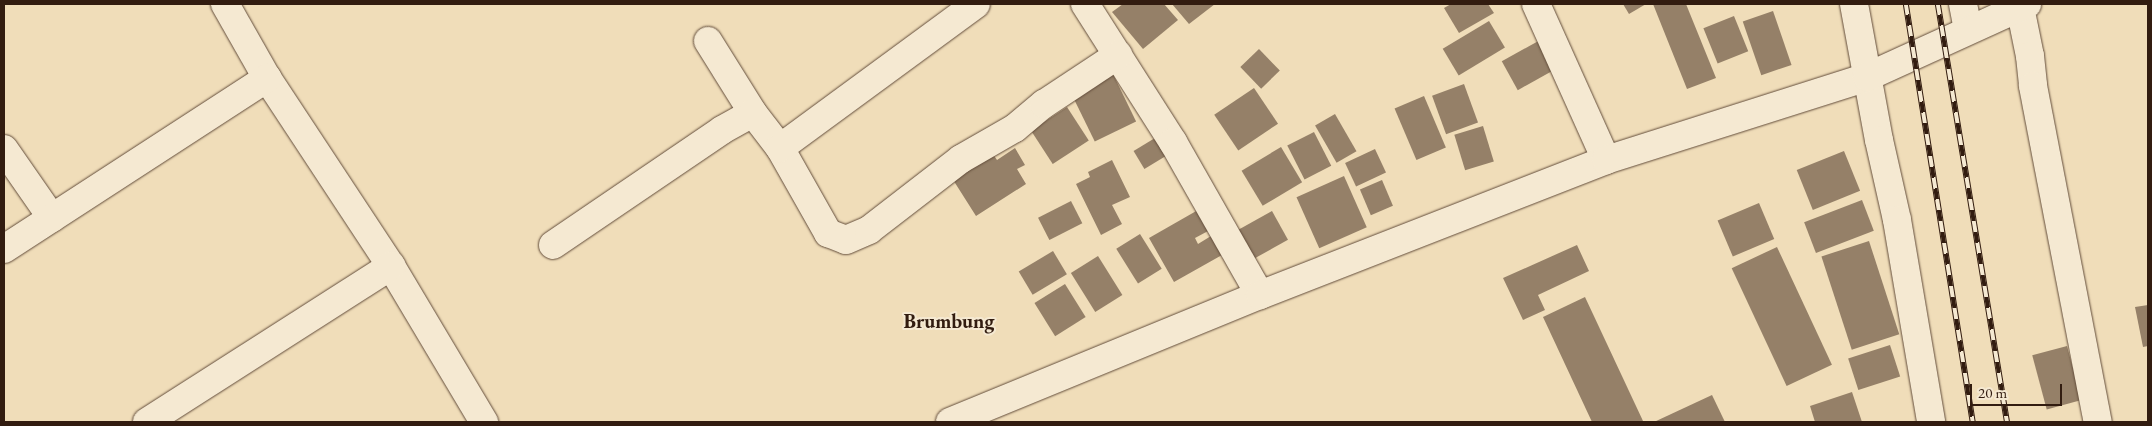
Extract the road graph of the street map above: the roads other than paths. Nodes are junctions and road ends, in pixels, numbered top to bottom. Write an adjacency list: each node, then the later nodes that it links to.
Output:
1 (224, 4): 11 (street)
2 (976, 4): 13 (street)
3 (1085, 4): 9 (street)
4 (1536, 4): 15 (street)
5 (1854, 4): 10 (street)
6 (2024, 5): 7 (street); 25 (street)
7 (1965, 17): 10 (street)
8 (708, 41): 12 (street)
9 (1118, 55): 13 (street); 20 (street)
10 (1868, 77): 15 (street); 24 (street)
11 (267, 78): 16 (street); 19 (street)
12 (753, 114): 13 (street); 17 (street)
13 (780, 148)
14 (4, 149): 16 (street)
15 (1606, 160): 20 (street)
16 (52, 218): 18 (street)
17 (553, 245)
18 (4, 249)
19 (391, 266): 21 (street); 22 (street)
20 (1260, 295): 23 (street)
21 (147, 422)
22 (484, 422)
23 (950, 422)
24 (1931, 422)
25 (2098, 422)

